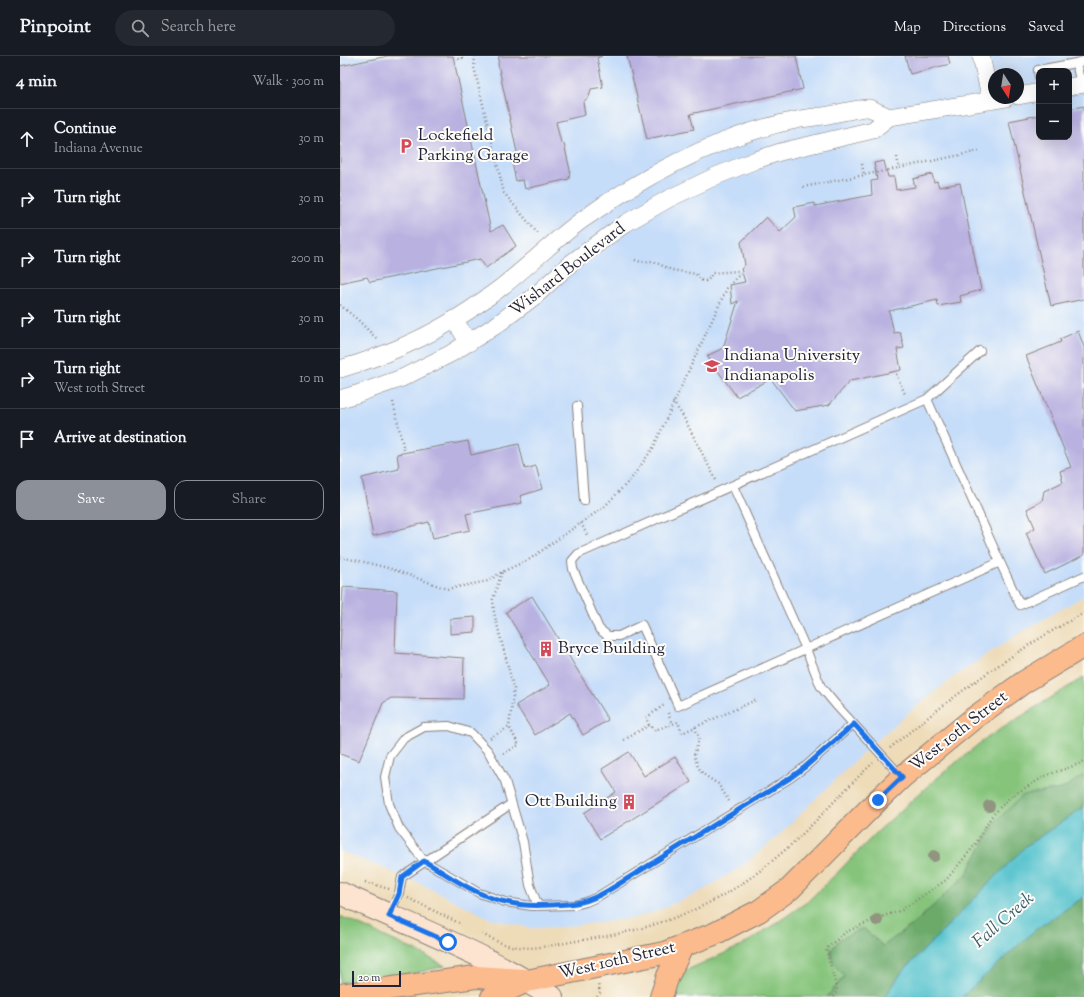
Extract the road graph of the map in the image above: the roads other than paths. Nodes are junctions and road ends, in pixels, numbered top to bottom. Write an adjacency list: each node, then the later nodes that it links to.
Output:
1 (981, 56): 4 (street)
2 (1080, 62): 3 (lane); 5 (lane)
3 (1048, 68)
4 (988, 74)
5 (1078, 85)
6 (1036, 93): 7 (street)
7 (1024, 95)
8 (988, 101): 9 (street)
9 (889, 117): 10 (street, Wishard Boulevard); 11 (street, Wishard Boulevard)
10 (454, 319): 11 (street); 13 (street, Wishard Boulevard)
11 (469, 343): 14 (street, Wishard Boulevard)
12 (980, 352): 15 (lane)
13 (340, 369)
14 (340, 399)
15 (928, 399): 17 (lane); 19 (lane)
16 (577, 406): 18 (lane)
17 (733, 486): 22 (lane); 22 (lane)
18 (584, 500)
19 (1000, 562): 20 (lane); 22 (lane)
20 (1084, 576)
21 (1084, 646): 24 (main road, West 10th Street)
22 (806, 649): 23 (lane)
23 (854, 724): 24 (lane); 28 (lane)
24 (902, 777): 30 (main road, West 10th Street)
25 (511, 804): 26 (lane); 26 (lane); 28 (lane)
26 (424, 861): 28 (lane); 29 (lane)
27 (340, 893): 29 (main road)
28 (538, 906)
29 (389, 916): 31 (main road)
30 (682, 947): 31 (main road, West 10th Street); 35 (main road)
31 (527, 980): 32 (main road, West 10th Street); 33 (main road, West 10th Street); 34 (main road)
32 (340, 995)
33 (492, 997)
34 (552, 997)
35 (661, 997)

